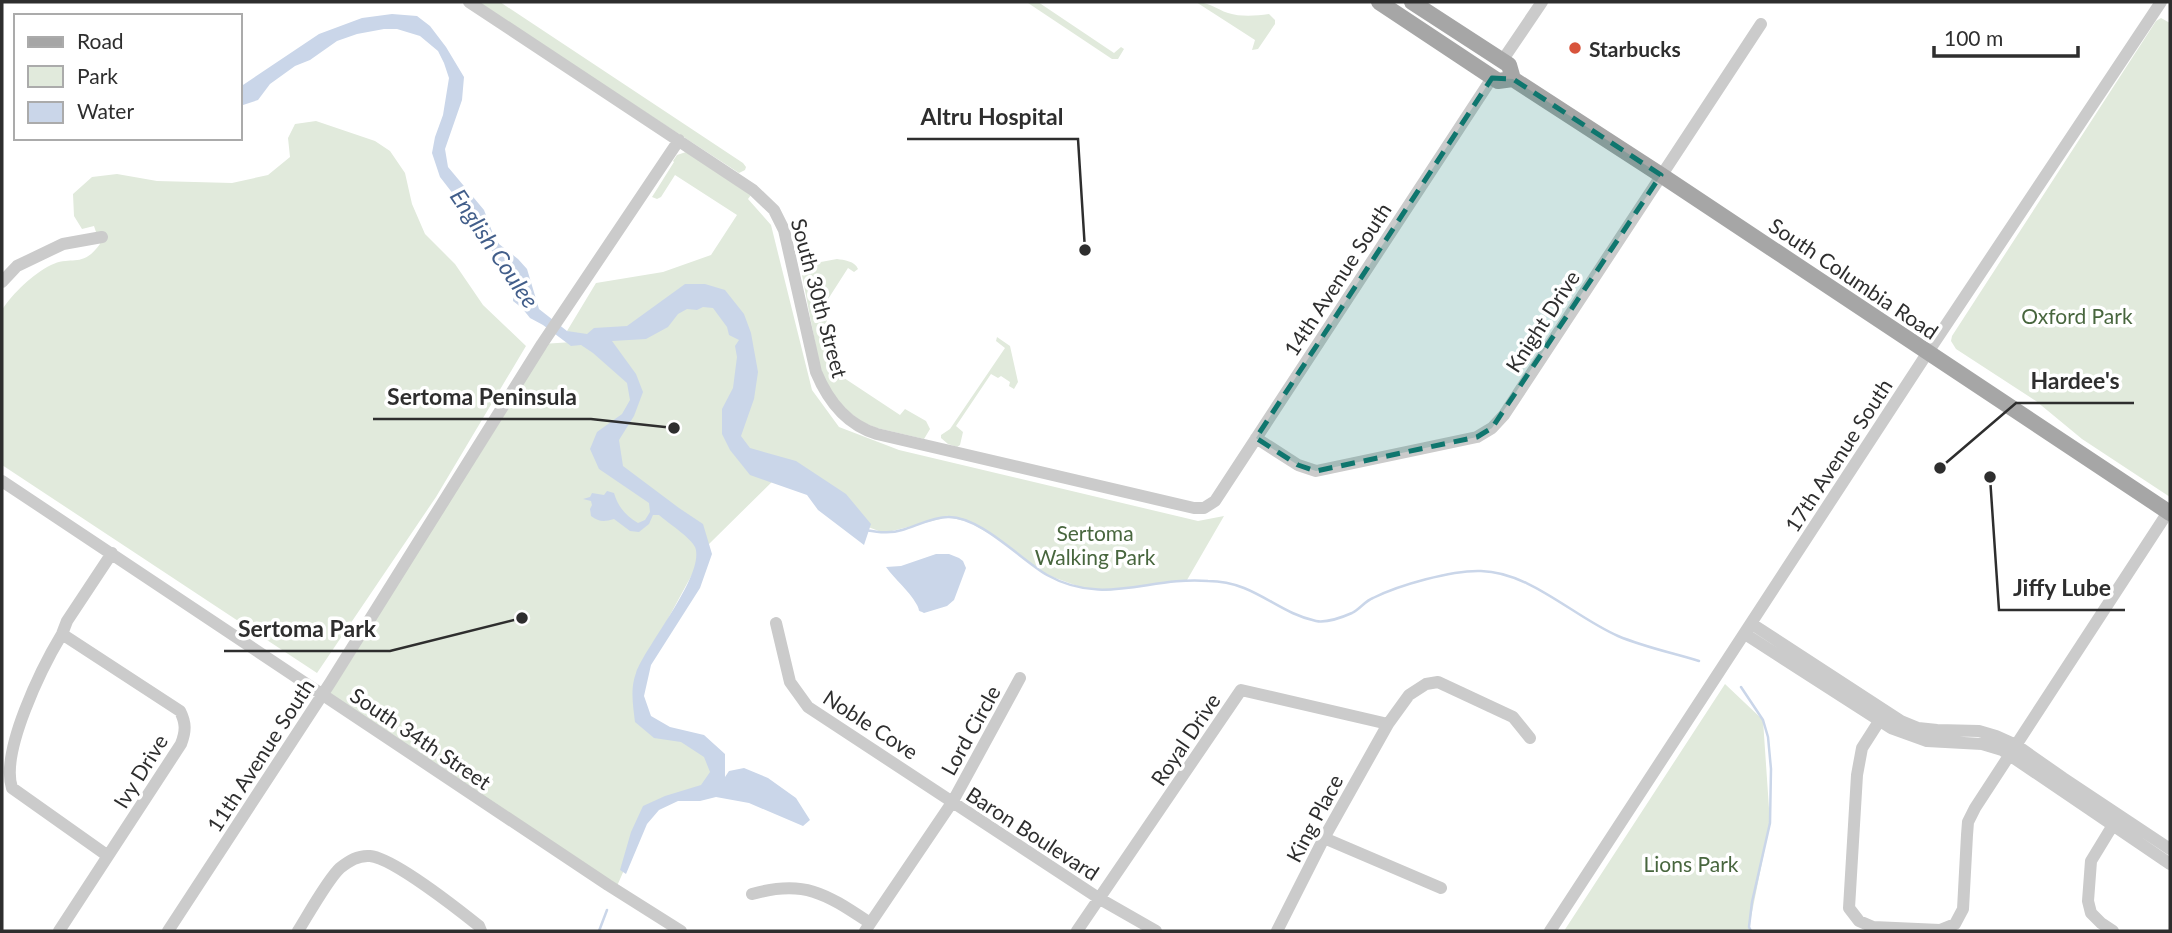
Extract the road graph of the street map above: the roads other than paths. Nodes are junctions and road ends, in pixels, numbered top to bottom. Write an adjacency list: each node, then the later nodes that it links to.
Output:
1 (469, 2): 11 (street, South 30th Street)
2 (1379, 2): 7 (main road)
3 (1412, 2): 8 (main road, South Columbia Road)
4 (1542, 2): 8 (street)
5 (2164, 7): 15 (street, 17th Avenue South)
6 (1761, 24): 12 (street, Knight Drive)
7 (1450, 49): 8 (main road); 9 (main road)
8 (1502, 61): 10 (main road, South Columbia Road)
9 (1492, 78): 10 (main road); 16 (street, 14th Avenue South)
10 (1513, 79): 12 (main road, South Columbia Road)
11 (679, 140): 18 (street, South 30th Street); 25 (street, 11th Avenue South)
12 (1661, 175): 15 (main road, South Columbia Road); 16 (street, Knight Drive)
13 (102, 237): 14 (street)
14 (2, 282)
15 (1928, 352): 19 (main road, South Columbia Road); 22 (street, 17th Avenue South)
16 (1256, 438): 18 (street, 14th Avenue South)
17 (2, 481): 20 (street, South 34th Street)
18 (1215, 501)
19 (2169, 513): 29 (street)
20 (112, 553): 23 (street); 25 (street, South 34th Street)
21 (776, 623): 30 (street, Noble Cove)
22 (1748, 629): 26 (street); 48 (street, 17th Avenue South)
23 (62, 634): 34 (street); 34 (street, Ivy Drive)
24 (1020, 678): 30 (street, Lord Circle)
25 (322, 695): 41 (street, 11th Avenue South); 44 (street, South 34th Street)
26 (1882, 717): 29 (street); 29 (street)
27 (1388, 724): 28 (street, King Place); 32 (street, King Place); 38 (street, Royal Drive)
28 (1530, 738)
29 (2013, 750): 31 (street)
30 (953, 801): 38 (street, Baron Boulevard); 39 (street, Baron Boulevard)
31 (2115, 820): 33 (street); 35 (street); 49 (street)
32 (1324, 838): 36 (street); 47 (street, King Place)
33 (2170, 849)
34 (108, 856): 40 (street, Ivy Drive)
35 (2170, 864)
36 (1441, 888)
37 (752, 894): 39 (street)
38 (1100, 899): 45 (street); 46 (street, Baron Boulevard)
39 (867, 927)
40 (59, 931)
41 (168, 931)
42 (298, 931): 43 (street)
43 (481, 931)
44 (681, 931)
45 (1077, 931)
46 (1156, 931)
47 (1277, 931)
48 (1550, 931)
49 (2113, 931)

